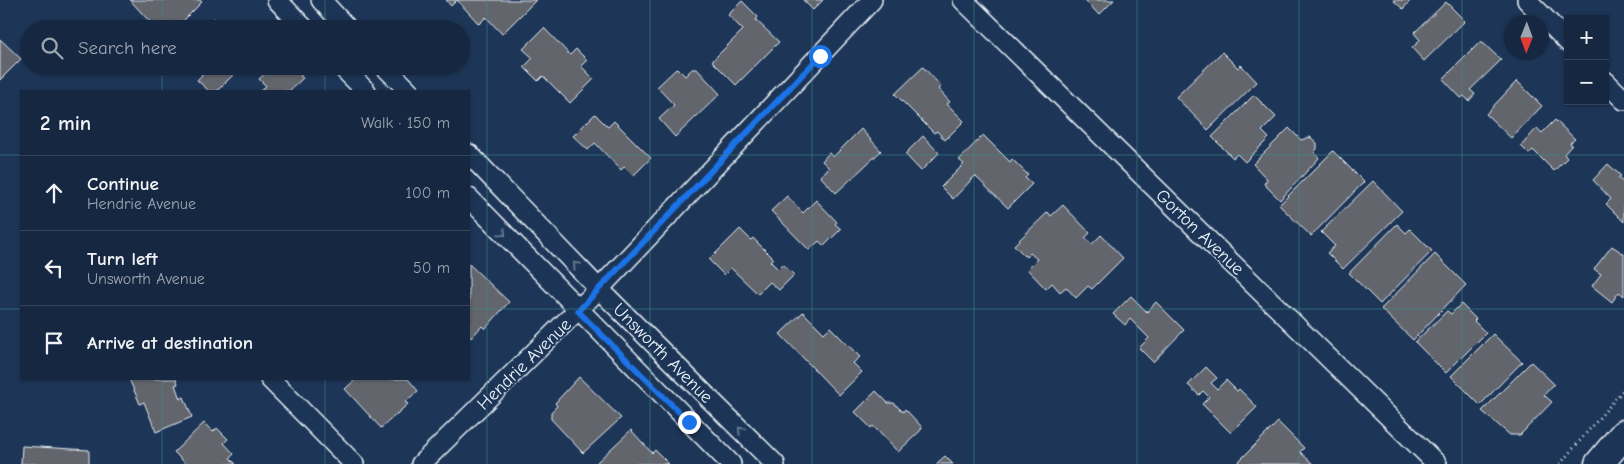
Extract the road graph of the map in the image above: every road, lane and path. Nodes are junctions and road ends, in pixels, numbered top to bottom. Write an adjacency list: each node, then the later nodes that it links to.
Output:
1 (277, 0): 6 (street)
2 (320, 0): 7 (street)
3 (872, 0): 17 (street, Hendrie Avenue)
4 (963, 0): 26 (street, Gorton Avenue)
5 (1527, 0): 8 (street)
6 (296, 20)
7 (339, 20)
8 (1564, 38)
9 (350, 75): 12 (street)
10 (393, 75): 13 (street)
11 (1609, 85): 14 (street)
12 (365, 90)
13 (407, 90)
14 (1624, 100)
15 (470, 155): 17 (street, Unsworth Avenue, one-way to 15)
16 (470, 199): 18 (street, Unsworth Avenue, one-way to 18)
17 (600, 289): 18 (street, Hendrie Avenue); 25 (street, Unsworth Avenue, one-way to 17)
18 (578, 311): 23 (street, Hendrie Avenue); 24 (street, Unsworth Avenue)
19 (271, 380): 22 (street)
20 (1624, 388): 27 (path)
21 (1624, 434): 28 (main road)
22 (354, 464)
23 (421, 464)
24 (731, 464)
25 (775, 464)
26 (1436, 464)
27 (1560, 464)
28 (1599, 464)

